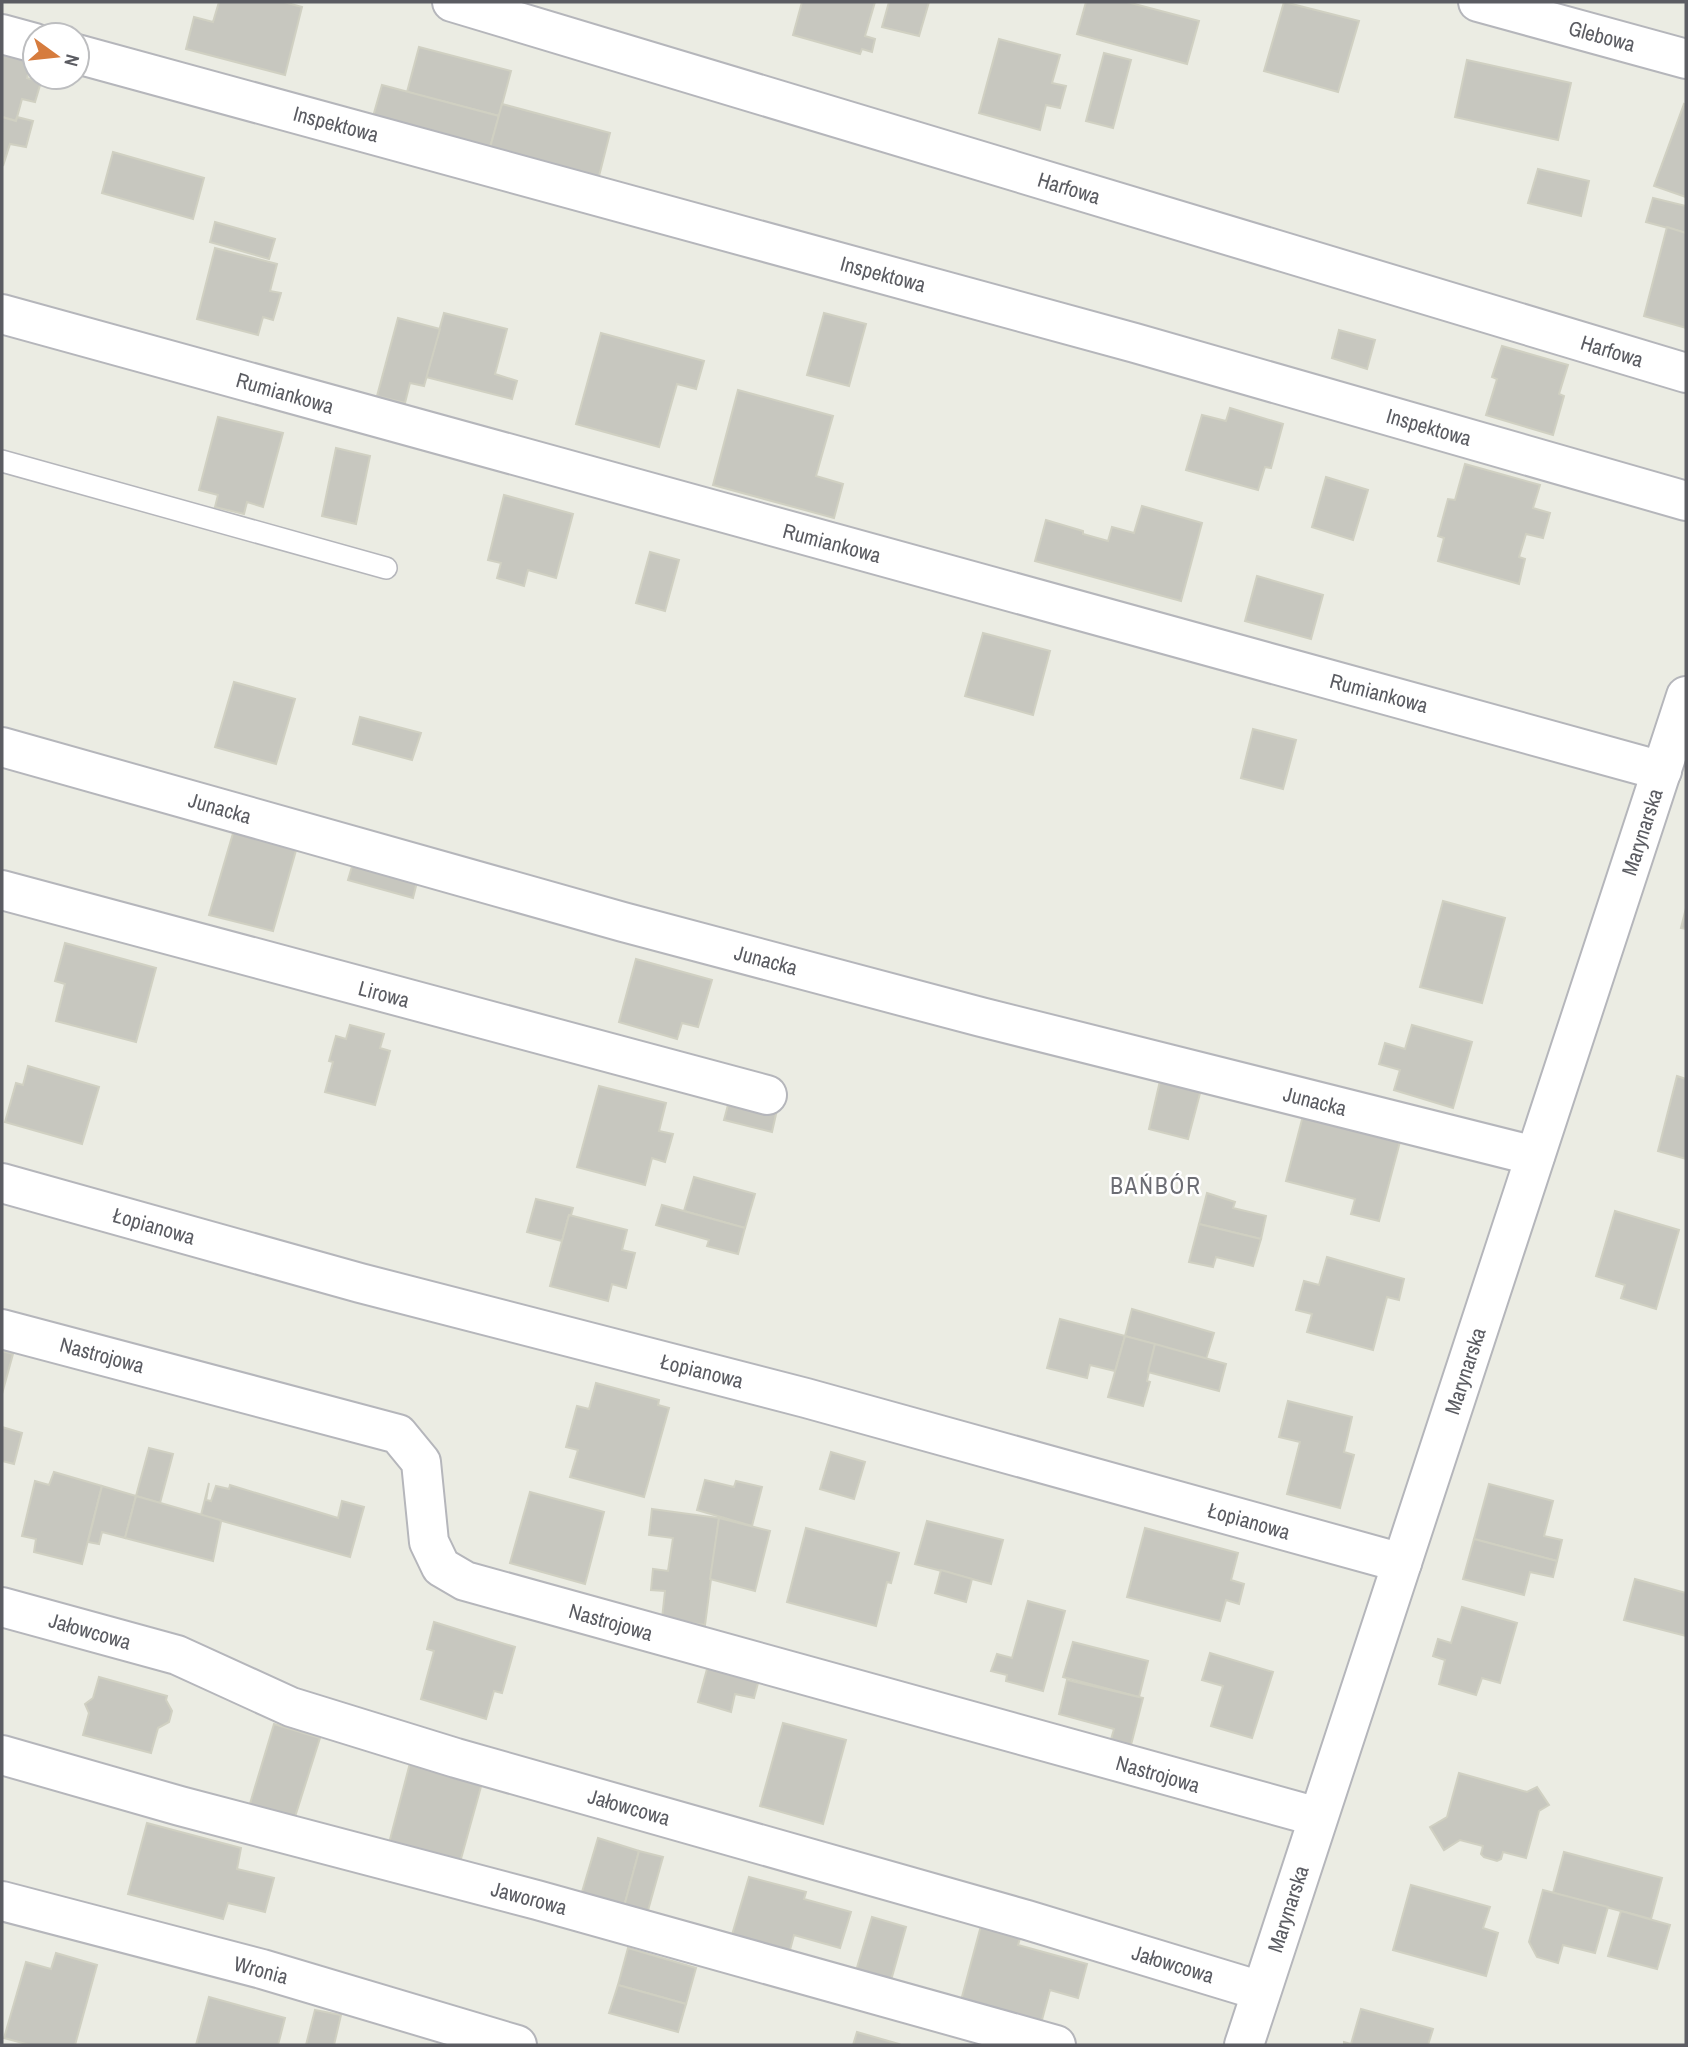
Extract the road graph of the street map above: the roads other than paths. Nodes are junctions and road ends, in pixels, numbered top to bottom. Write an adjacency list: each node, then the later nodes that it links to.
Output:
1 (452, 2): 8 (street, Harfowa)
2 (1478, 2): 6 (street, Glebowa)
3 (2, 34): 4 (street)
4 (21, 39)
5 (91, 58): 10 (street, Inspektowa)
6 (1686, 59)
7 (2, 314): 14 (street, Rumiankowa)
8 (1686, 373)
9 (2, 461): 11 (lane)
10 (1686, 500)
11 (386, 568)
12 (1686, 696): 14 (street, Marynarska)
13 (2, 747): 17 (street, Junacka)
14 (1662, 771): 17 (street, Marynarska)
15 (2, 890): 16 (street, Lirowa)
16 (767, 1095)
17 (1535, 1156): 20 (street, Marynarska)
18 (2, 1183): 20 (street, Łopianowa)
19 (2, 1329): 23 (street, Nastrojowa)
20 (1402, 1563): 23 (street, Marynarska)
21 (2, 1607): 25 (street, Jałowcowa)
22 (2, 1755): 27 (street, Jaworowa)
23 (1318, 1817): 25 (street, Marynarska)
24 (2, 1901): 26 (street, Wronia)
25 (1261, 1991): 28 (street, Marynarska)
26 (517, 2045)
27 (1056, 2045)
28 (1244, 2045)

